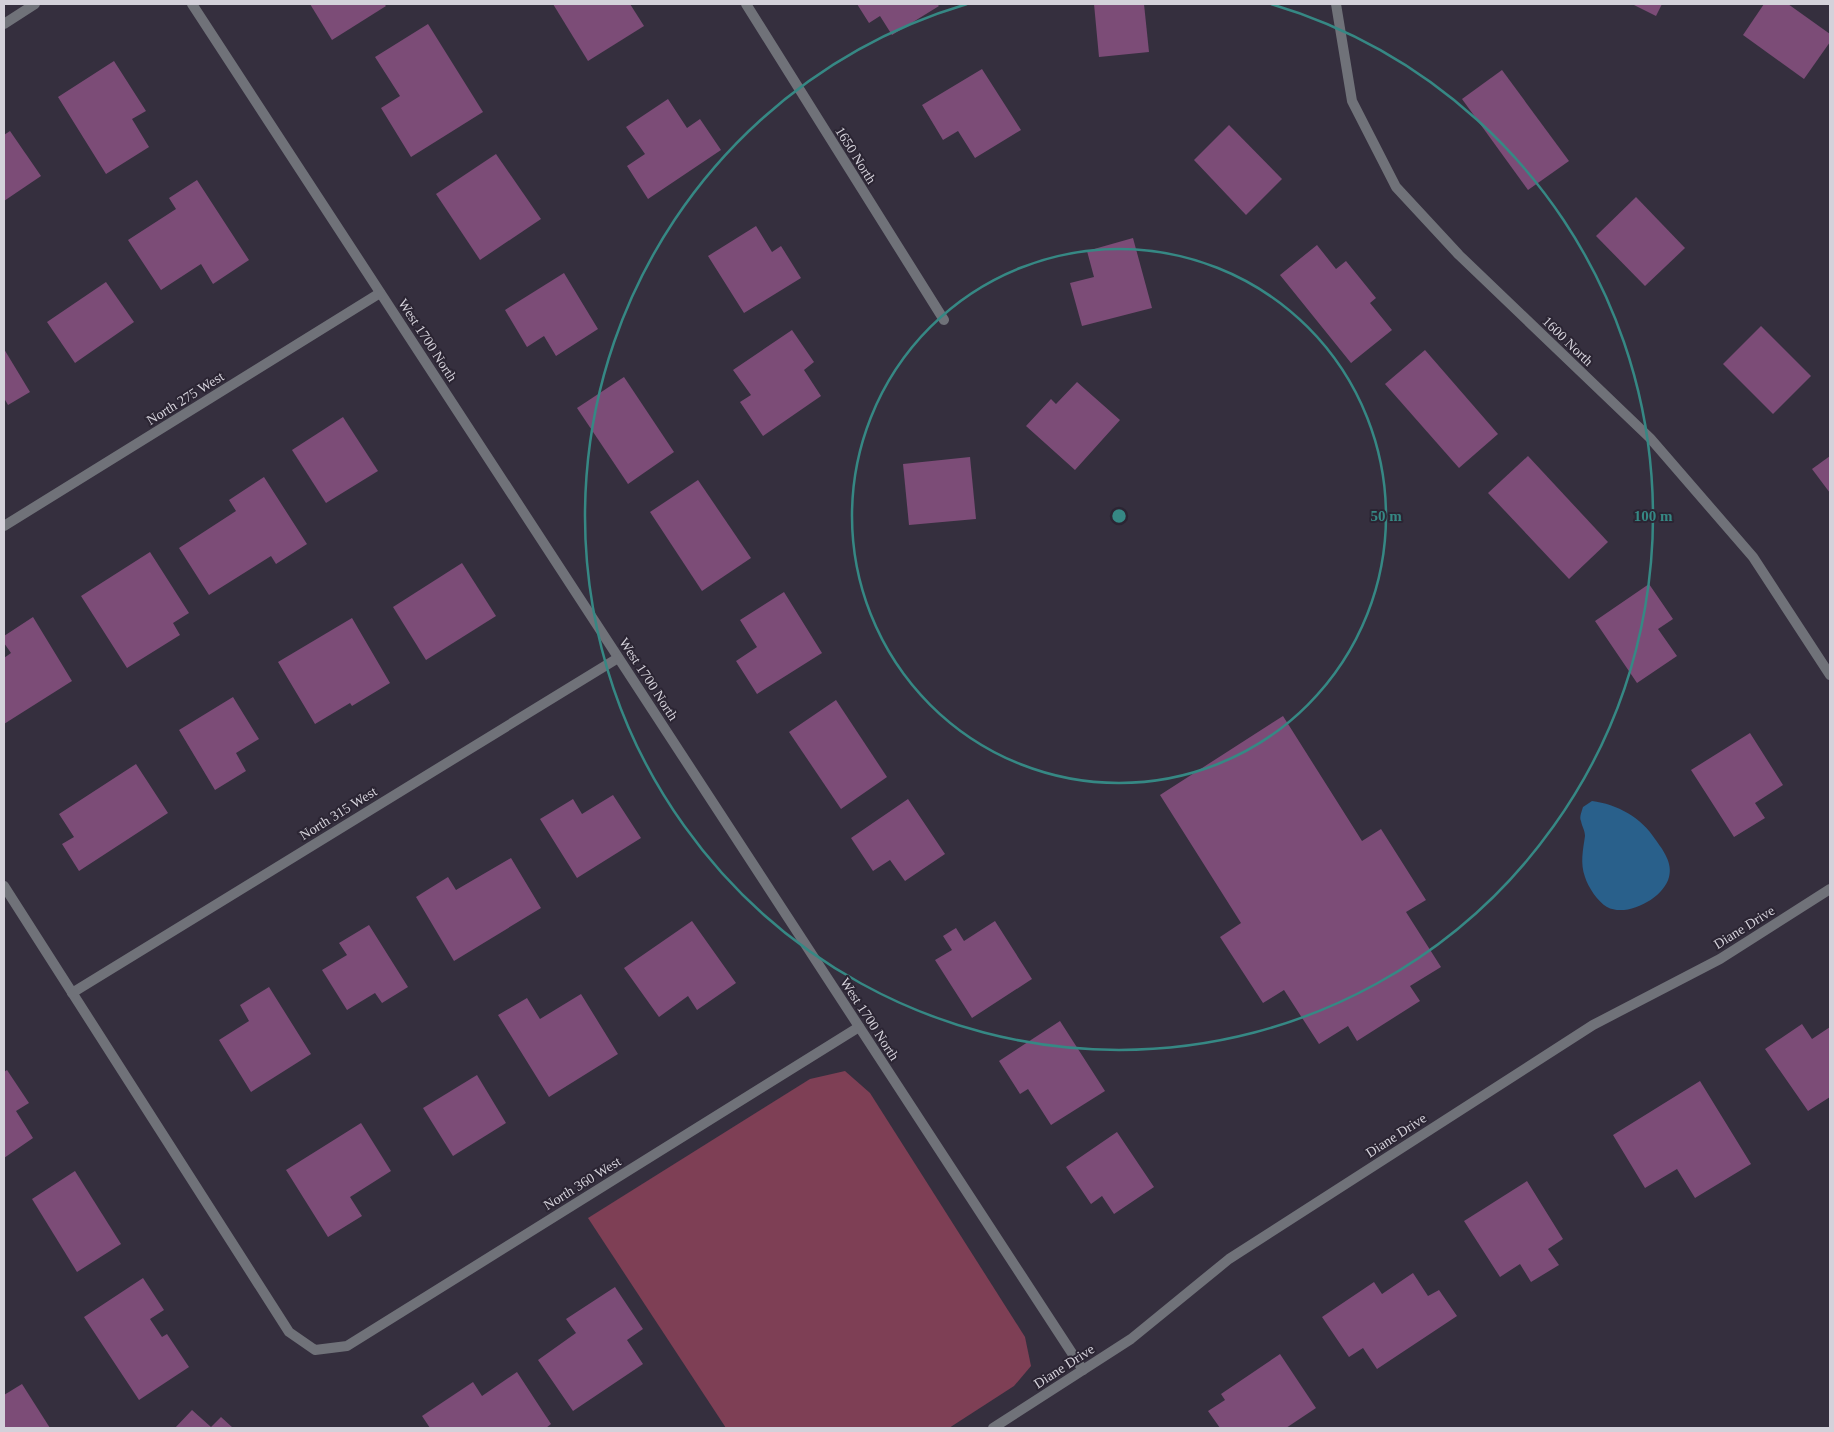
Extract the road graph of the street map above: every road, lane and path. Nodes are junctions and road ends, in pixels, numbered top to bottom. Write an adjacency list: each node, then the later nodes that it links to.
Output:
1 (35, 4): 5 (street)
2 (192, 4): 6 (street, West 1700 North)
3 (746, 4): 7 (street, 1650 North)
4 (1336, 4): 10 (street, 1600 North)
5 (4, 24)
6 (380, 292): 8 (street, North 275 West); 9 (street, West 1700 North)
7 (944, 320)
8 (4, 526)
9 (618, 658): 13 (street, North 315 West); 14 (street, West 1700 North)
10 (1830, 675)
11 (4, 886): 13 (street)
12 (1830, 889): 15 (street, Diane Drive)
13 (72, 993): 14 (street, North 360 West)
14 (859, 1027): 15 (street, West 1700 North)
15 (1083, 1370): 16 (street, Diane Drive)
16 (993, 1428)

